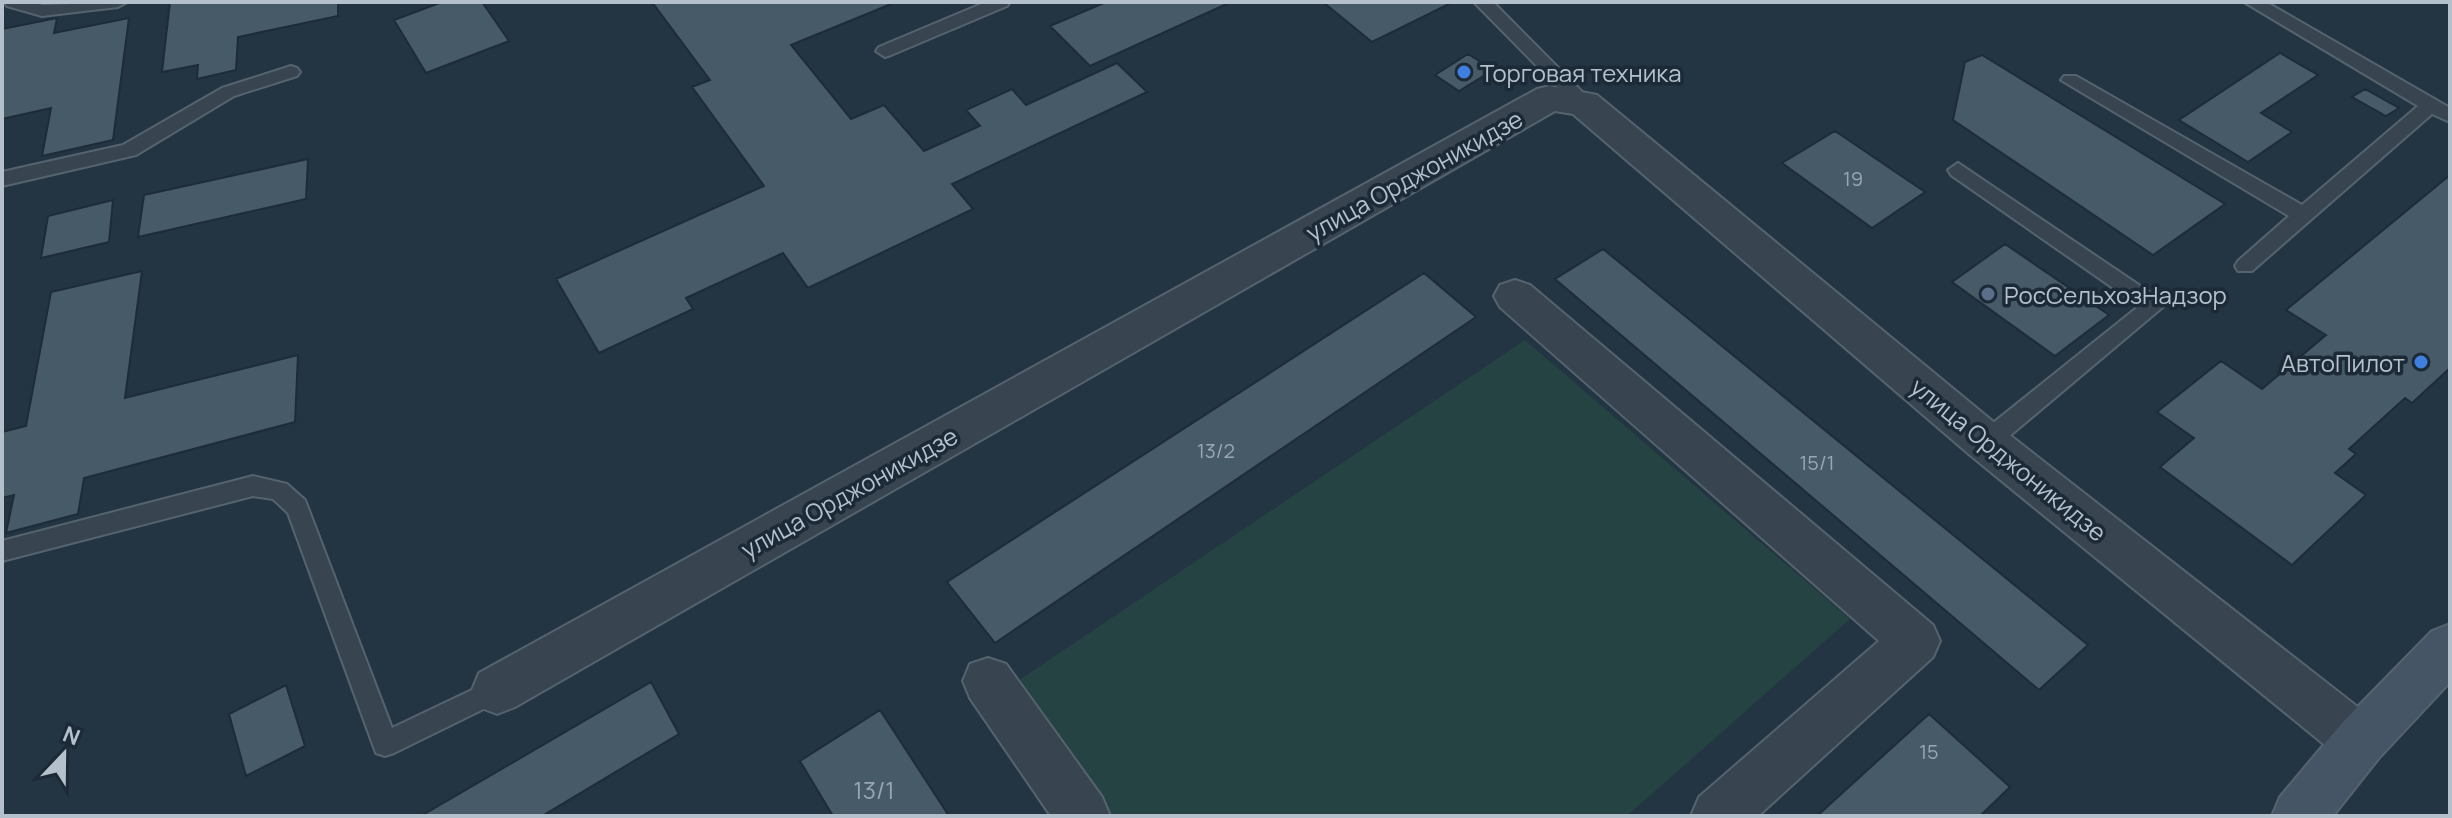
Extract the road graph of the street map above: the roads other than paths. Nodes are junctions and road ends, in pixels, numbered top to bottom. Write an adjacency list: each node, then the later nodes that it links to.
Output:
1 (13, 2): 2 (lane)
2 (118, 2)
3 (1001, 2): 6 (lane)
4 (1483, 2): 9 (lane)
5 (2253, 2): 10 (lane)
6 (885, 51)
7 (291, 72): 13 (lane)
8 (2070, 80): 14 (lane)
9 (1584, 104): 17 (street, улица Орджоникидзе); 21 (street, улица Орджоникидзе)
10 (2430, 105): 11 (lane); 14 (lane)
11 (2450, 116)
12 (1958, 170): 17 (lane)
13 (2, 179)
14 (2303, 215): 15 (lane)
15 (2245, 266)
16 (1515, 296): 25 (street)
17 (1986, 442): 22 (street, улица Орджоникидзе)
18 (2, 551): 21 (lane)
19 (2450, 647): 22 (main road)
20 (988, 681): 24 (street)
21 (497, 690)
22 (2360, 741): 23 (main road)
23 (2304, 815)
24 (1083, 816)
25 (1718, 816)

